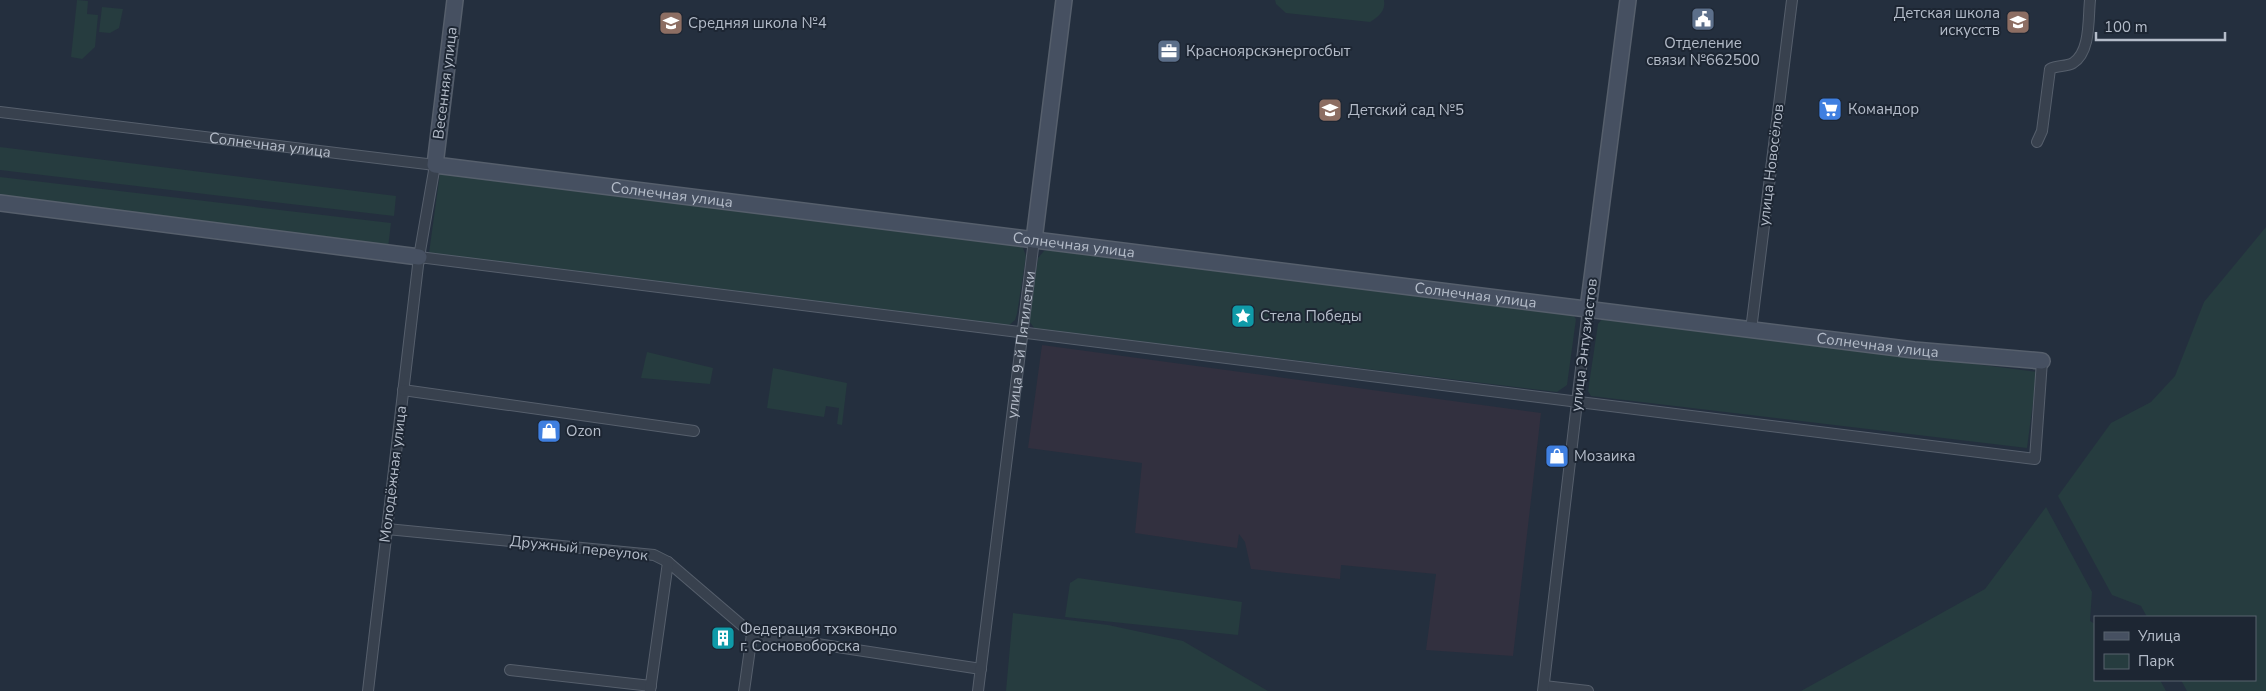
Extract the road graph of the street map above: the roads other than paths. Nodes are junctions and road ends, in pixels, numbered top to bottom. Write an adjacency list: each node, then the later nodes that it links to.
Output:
1 (455, 0): 8 (street, Весенняя улица)
2 (1064, 0): 10 (street, улица 9-й Пятилетки)
3 (1628, 0): 12 (street, улица Энтузиастов)
4 (1792, 0): 13 (street, улица Новосёлов)
5 (2090, 0): 7 (street)
6 (0, 112): 8 (street, Солнечная улица)
7 (2037, 142)
8 (435, 165): 10 (street, Солнечная улица); 11 (street, Молодёжная улица)
9 (0, 203): 11 (street)
10 (1034, 240): 12 (street, Солнечная улица); 14 (street, улица 9-й Пятилетки)
11 (419, 257): 14 (street, Солнечная улица); 16 (street, Молодёжная улица)
12 (1588, 310): 13 (street, Солнечная улица); 17 (street, улица Энтузиастов)
13 (1751, 330): 15 (street, Солнечная улица)
14 (1022, 333): 17 (street, Солнечная улица); 22 (street, улица 9-й Пятилетки)
15 (2042, 361): 17 (street, Солнечная улица)
16 (403, 390): 18 (street); 19 (street, Молодёжная улица)
17 (1578, 402): 25 (street, улица Энтузиастов)
18 (694, 431)
19 (387, 529): 20 (street, Дружный переулок); 26 (street, Молодёжная улица)
20 (668, 562): 21 (street, Дружный переулок); 24 (street)
21 (752, 634): 22 (street); 27 (street)
22 (981, 669): 28 (street, улица 9-й Пятилетки)
23 (510, 670): 24 (street)
24 (651, 688)
25 (1544, 688): 29 (street)
26 (368, 691)
27 (744, 691)
28 (978, 691)
29 (1588, 691)

